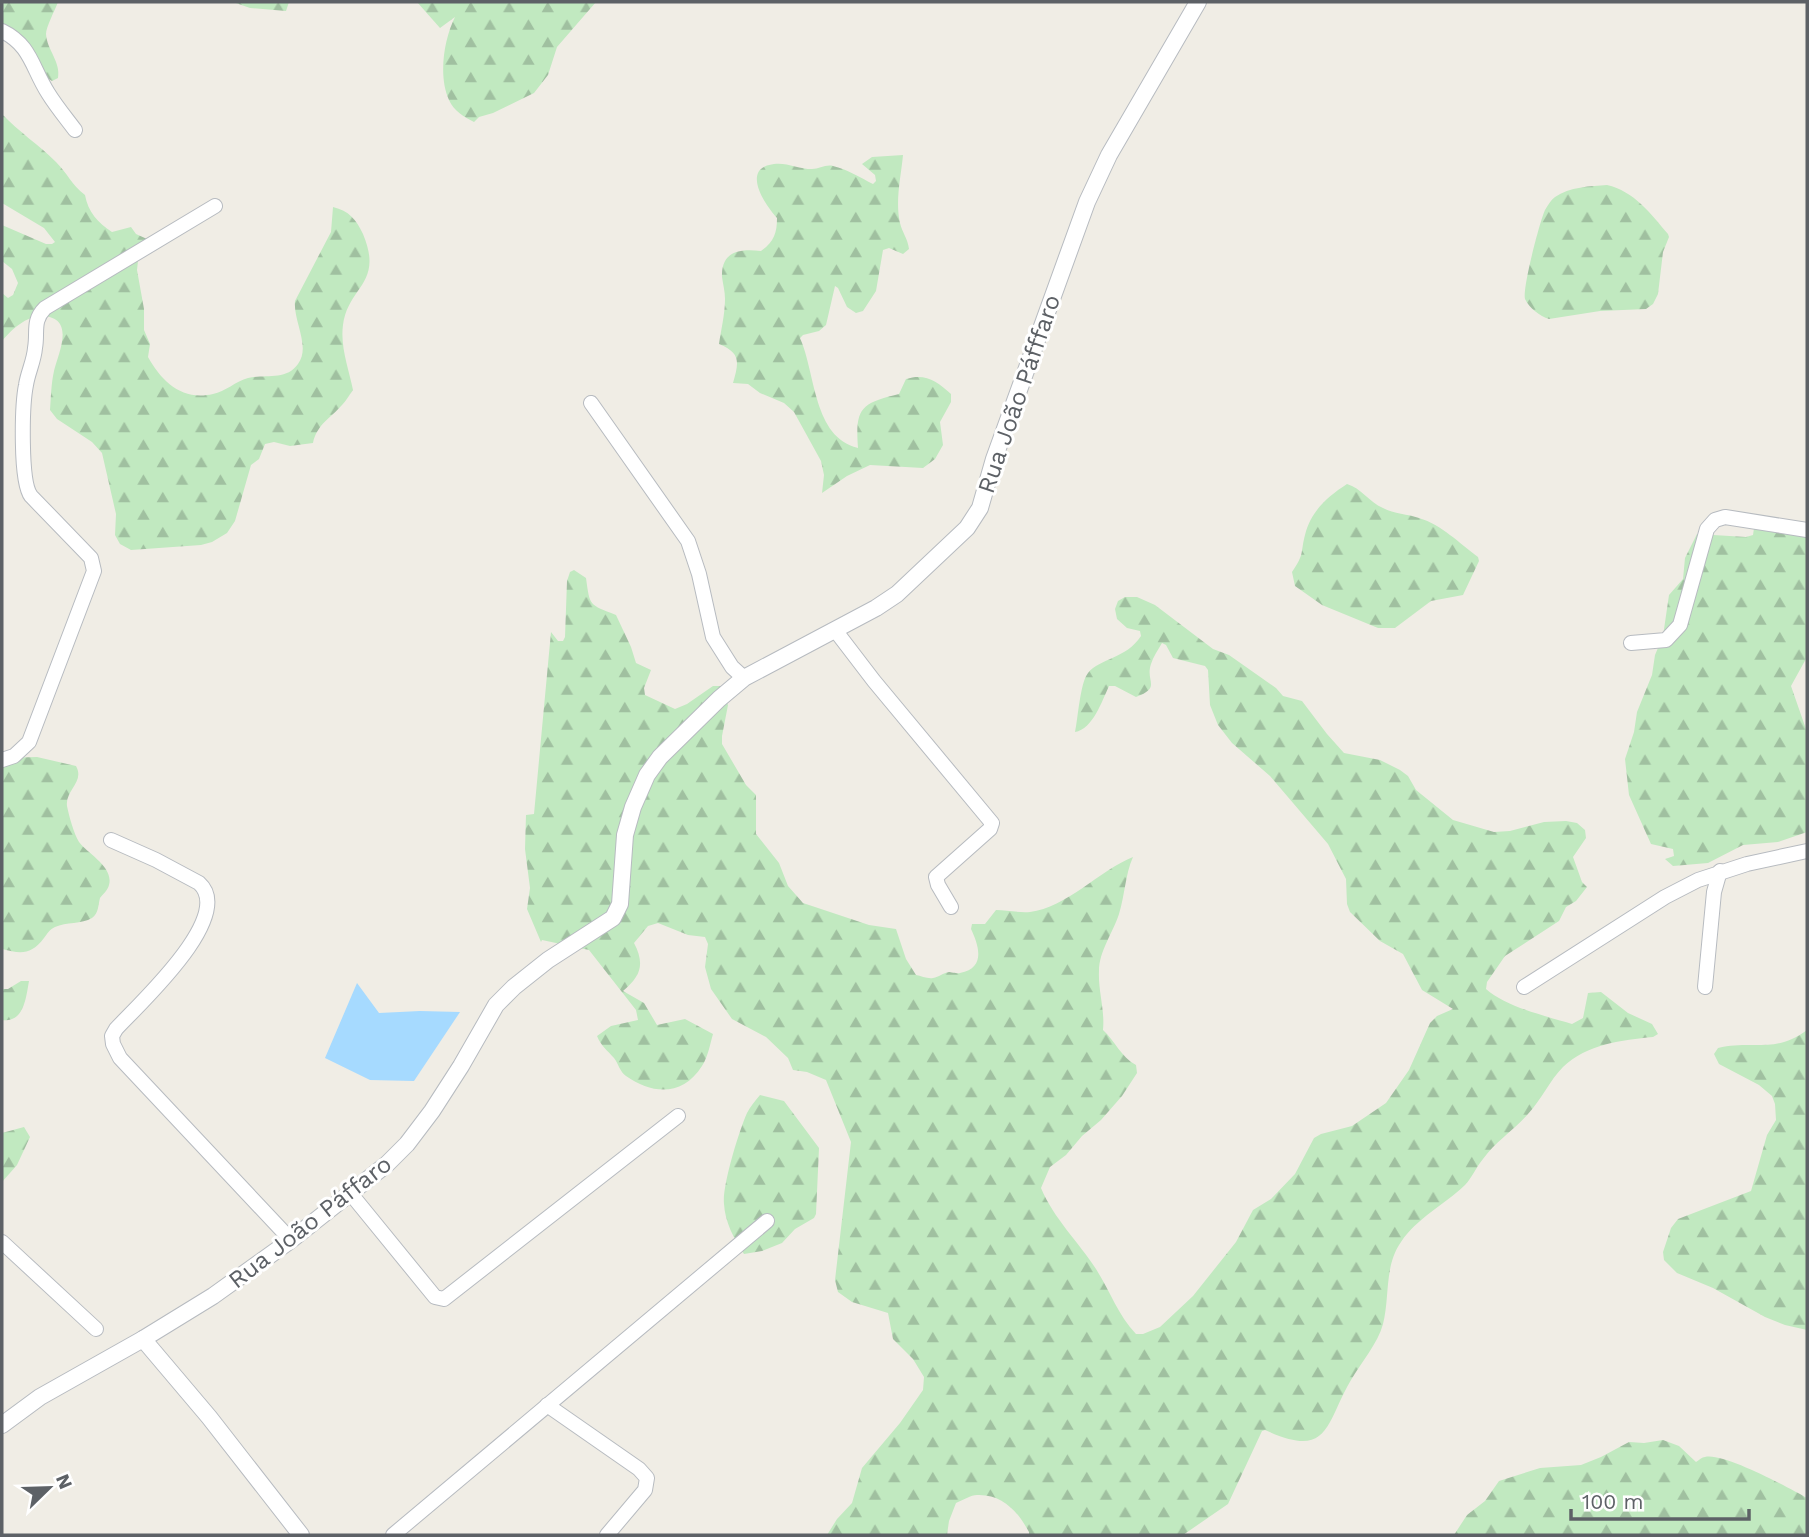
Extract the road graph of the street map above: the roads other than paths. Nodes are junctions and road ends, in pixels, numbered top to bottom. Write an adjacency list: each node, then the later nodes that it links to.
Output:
1 (1198, 2): 7 (street, Rua João Páfffaro)
2 (2, 31): 3 (street)
3 (75, 130)
4 (215, 206): 11 (street)
5 (591, 403): 9 (street)
6 (1807, 530): 8 (street)
7 (835, 629): 9 (street, Rua João Páfffaro); 15 (street)
8 (1631, 643)
9 (744, 678): 10 (street, Rua João Páfffaro)
10 (731, 688): 19 (street, Rua João Páffaro)
11 (2, 760)
12 (111, 840): 21 (street)
13 (1807, 851): 14 (street)
14 (1720, 871): 16 (street); 17 (street)
15 (951, 907)
16 (1524, 987)
17 (1705, 987)
18 (678, 1116): 19 (street)
19 (351, 1194): 21 (street, Rua João Páffaro)
20 (767, 1221): 25 (street)
21 (291, 1240): 24 (street, Rua João Páffaro)
22 (2, 1242): 23 (street)
23 (96, 1329)
24 (143, 1339): 26 (street, Rua João Páffaro); 27 (street)
25 (547, 1405): 28 (street); 29 (street)
26 (2, 1425)
27 (301, 1535)
28 (393, 1535)
29 (607, 1535)

